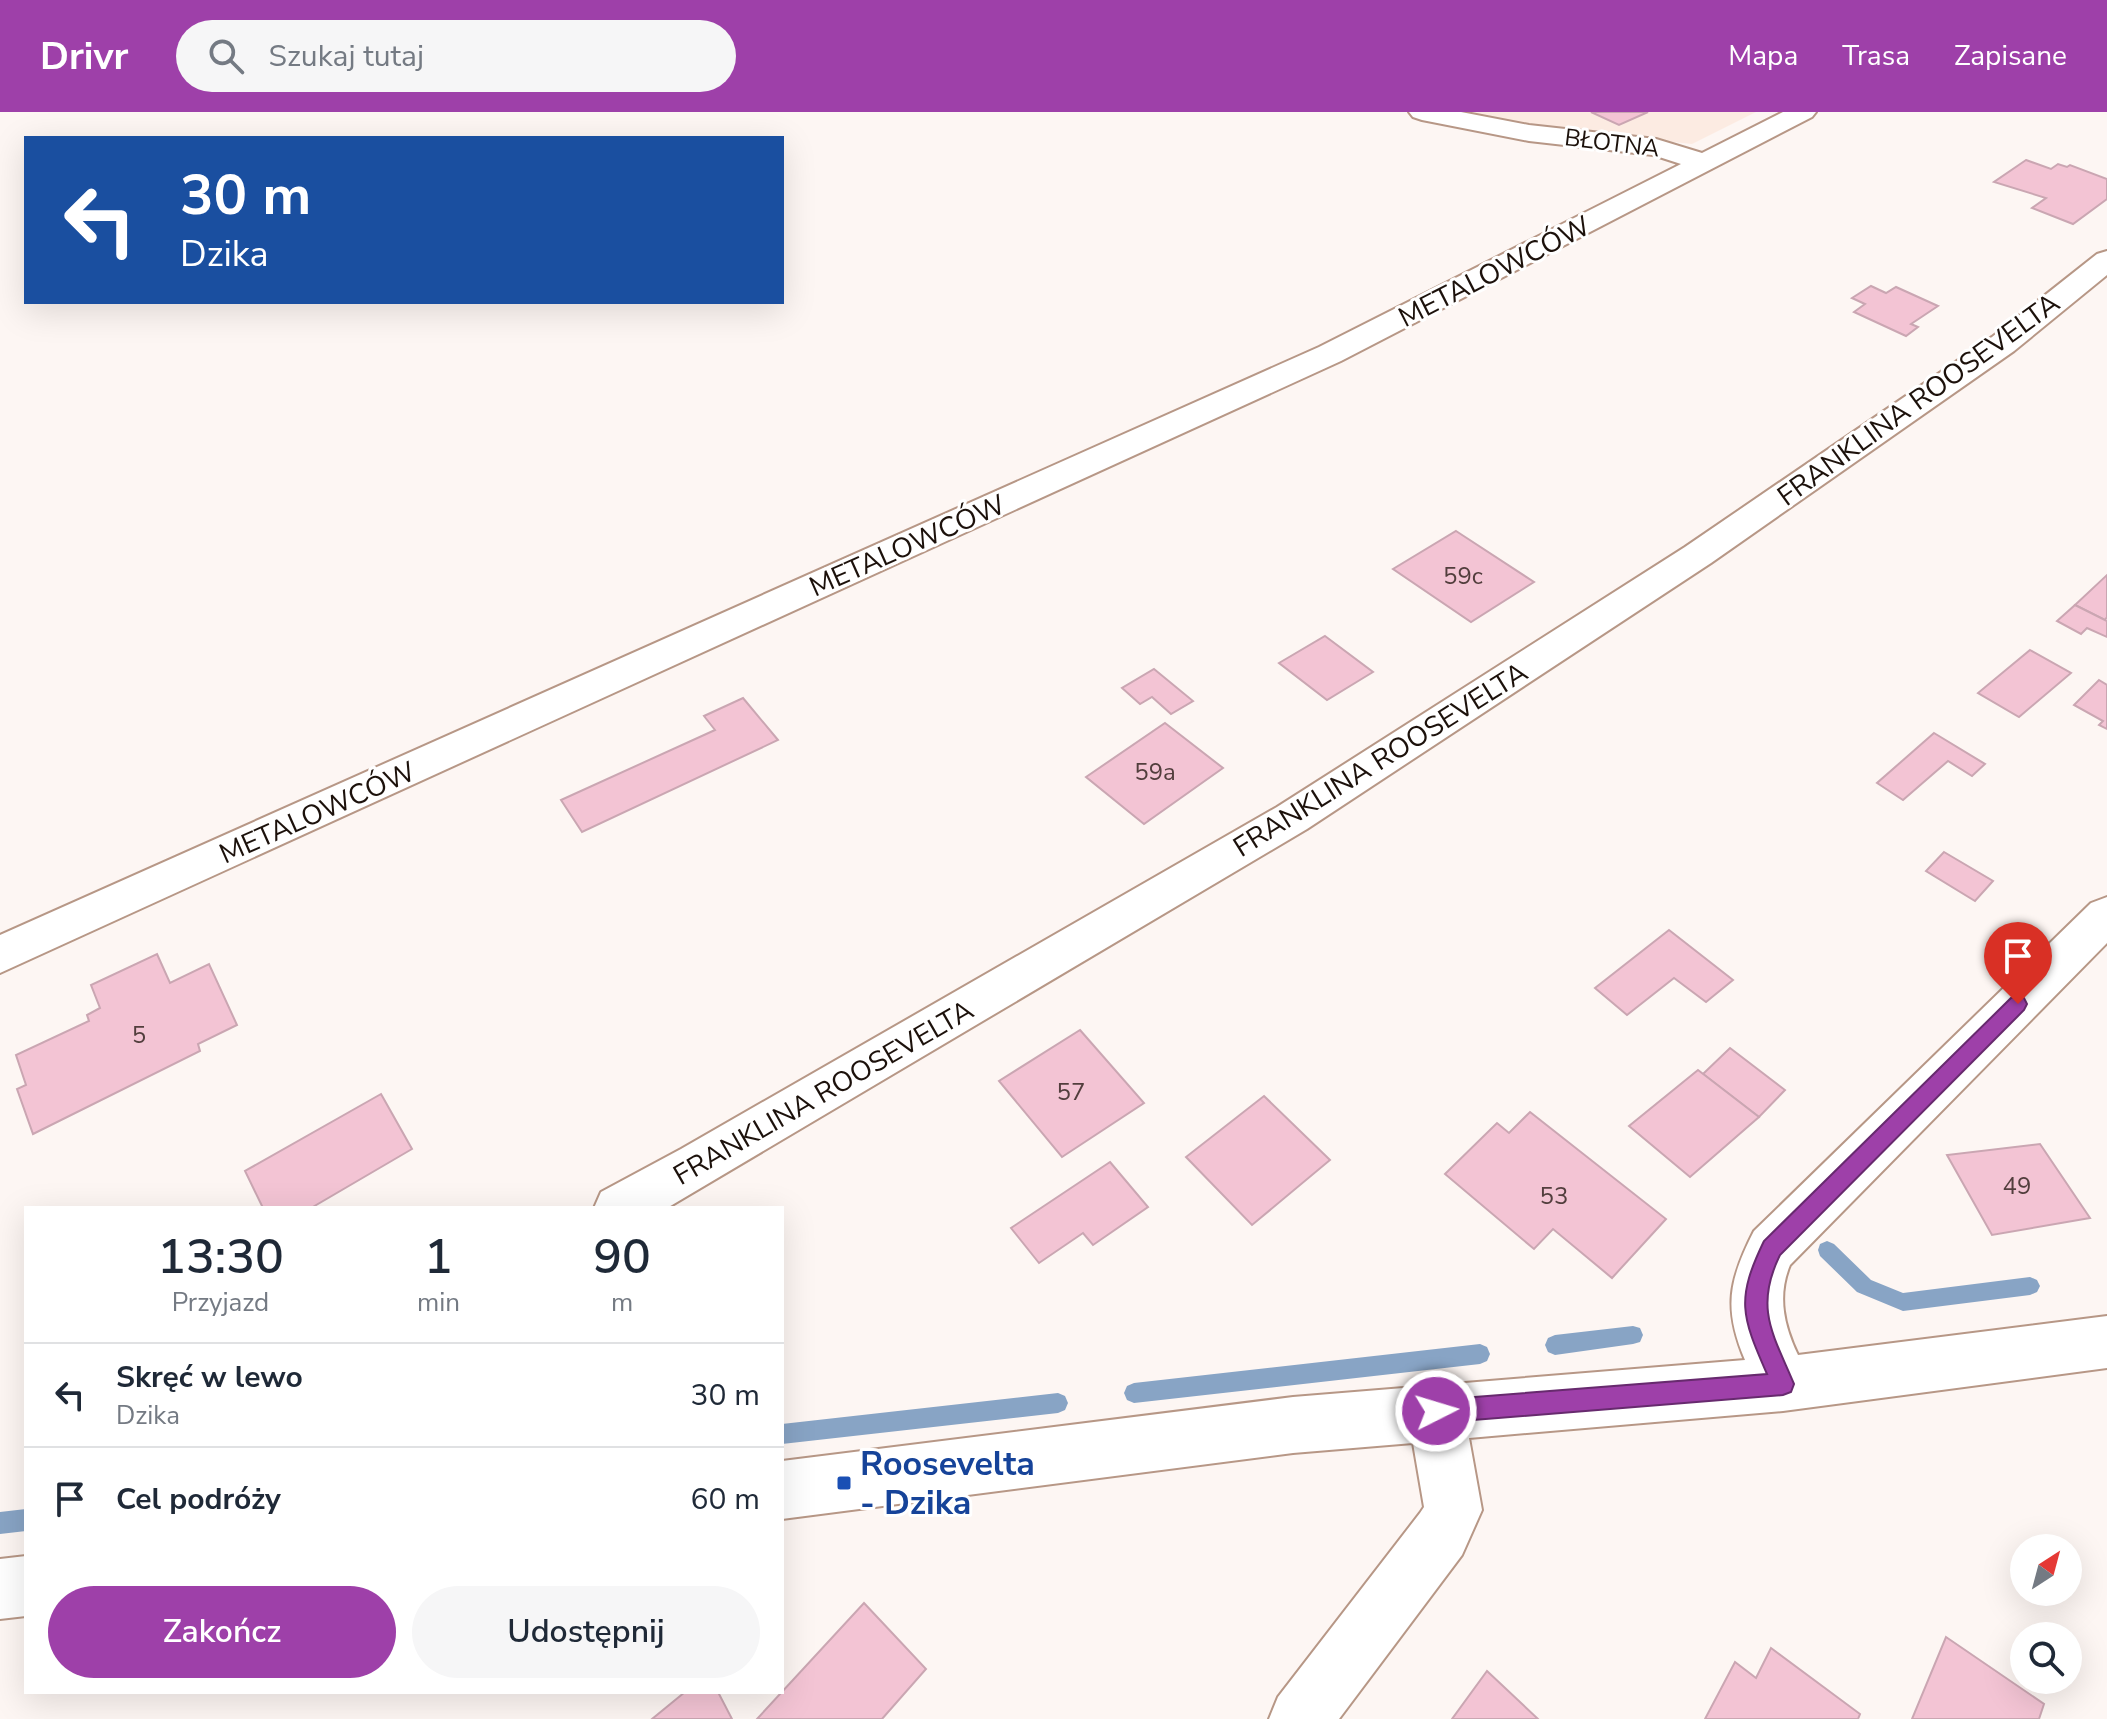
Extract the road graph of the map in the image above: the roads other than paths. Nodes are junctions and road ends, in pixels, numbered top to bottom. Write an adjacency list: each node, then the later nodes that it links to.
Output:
1 (1422, 112): 3 (street, BŁOTNA)
2 (1803, 112): 3 (street, METALOWCÓW)
3 (1705, 163): 6 (street, METALOWCÓW)
4 (2107, 260): 7 (street, FRANKLINA ROOSEVELTA)
5 (2107, 915): 9 (street)
6 (0, 955)
7 (623, 1206)
8 (2107, 1342): 9 (street)
9 (1783, 1384): 10 (street)
10 (1436, 1411): 11 (street); 14 (street)
11 (784, 1490)
12 (24, 1586): 13 (street)
13 (0, 1589)
14 (1300, 1719)

